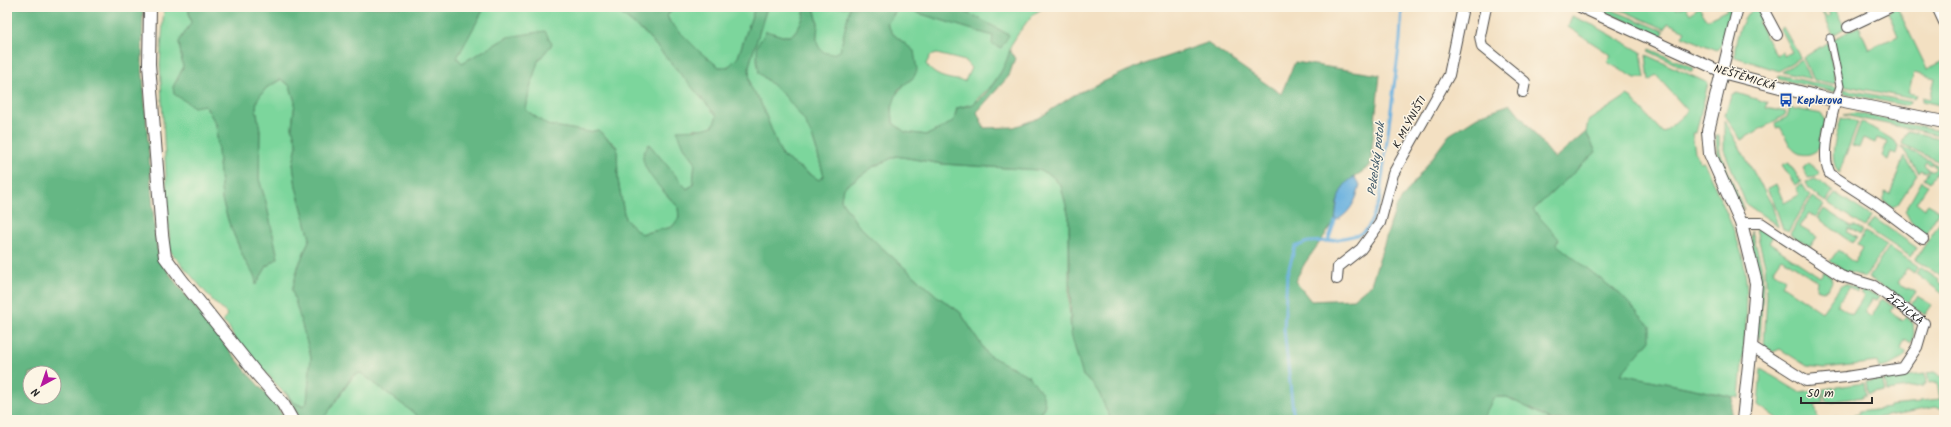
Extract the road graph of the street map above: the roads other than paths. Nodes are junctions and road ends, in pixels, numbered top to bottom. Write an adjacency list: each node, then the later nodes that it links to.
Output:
1 (150, 7): 21 (street)
2 (1463, 7): 19 (street, K MLÝNIŠTI)
3 (1486, 7): 14 (street)
4 (1580, 7): 13 (street, NEŠTĚMICKÁ)
5 (1738, 7): 13 (street)
6 (1762, 7): 11 (street)
7 (1890, 7): 10 (street)
8 (1937, 7): 9 (street)
9 (1944, 22)
10 (1848, 28)
11 (1777, 35)
12 (1830, 38): 15 (street)
13 (1722, 72): 15 (street, NEŠTĚMICKÁ); 17 (street)
14 (1523, 92)
15 (1836, 99): 16 (street, NEŠTĚMICKÁ); 18 (street)
16 (1944, 122)
17 (1741, 223): 20 (street); 20 (street, ŽEŽICKÁ)
18 (1923, 238)
19 (1337, 279)
20 (1752, 346): 22 (street)
21 (292, 420)
22 (1743, 420)

